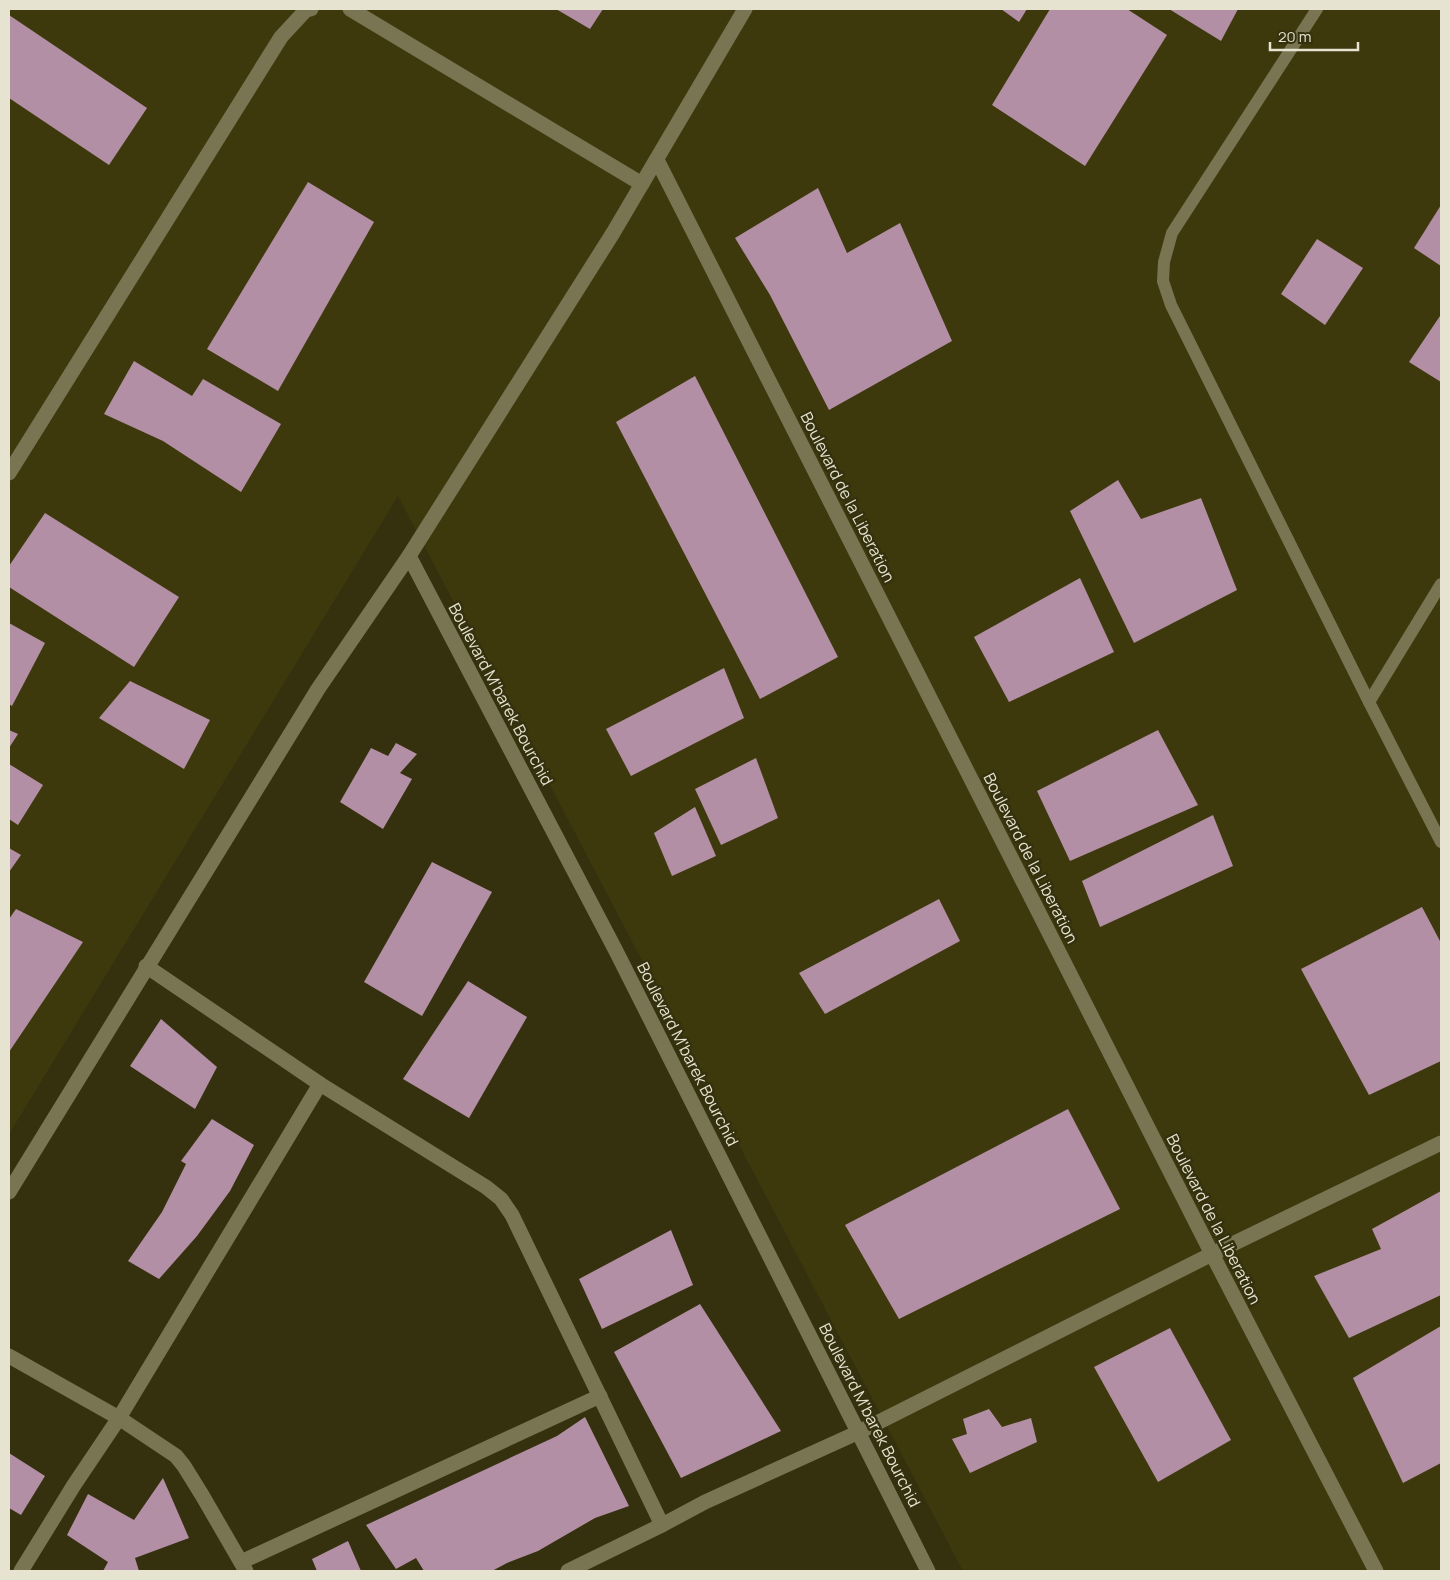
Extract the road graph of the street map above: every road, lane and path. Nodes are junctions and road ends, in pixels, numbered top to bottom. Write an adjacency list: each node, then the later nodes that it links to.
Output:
1 (311, 9): 7 (street)
2 (350, 9): 6 (street)
3 (745, 9): 5 (street)
4 (1317, 9): 10 (lane)
5 (657, 160): 6 (street); 16 (street, Boulevard de la Liberation)
6 (642, 184): 8 (street)
7 (9, 473)
8 (409, 556): 12 (street); 20 (street, Boulevard M'barek Bourchid)
9 (1441, 584): 10 (lane)
10 (1369, 702): 11 (lane)
11 (1441, 842)
12 (146, 966): 13 (street); 15 (street)
13 (320, 1084): 18 (street); 19 (street)
14 (1441, 1142): 16 (street)
15 (9, 1192)
16 (1212, 1254): 20 (street); 26 (street, Boulevard de la Liberation)
17 (9, 1356): 19 (street)
18 (600, 1396): 21 (street); 22 (street)
19 (119, 1418): 22 (street); 23 (street)
20 (859, 1432): 21 (street); 25 (street, Boulevard M'barek Bourchid)
21 (662, 1525): 24 (street)
22 (243, 1566)
23 (21, 1571)
24 (568, 1571)
25 (928, 1571)
26 (1376, 1571)

